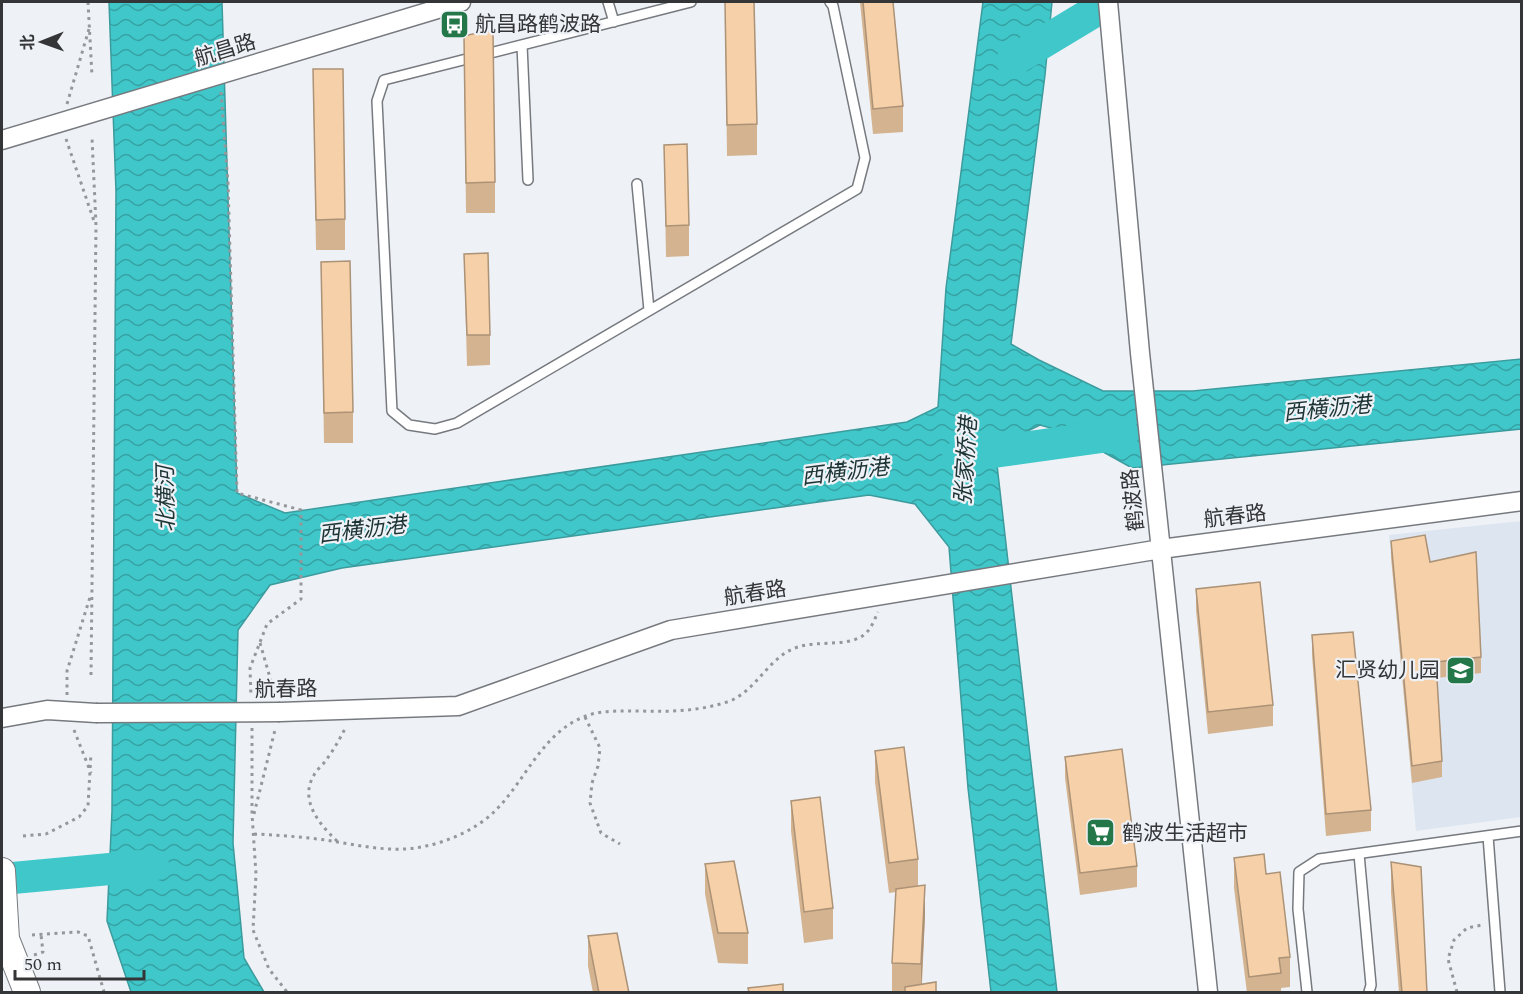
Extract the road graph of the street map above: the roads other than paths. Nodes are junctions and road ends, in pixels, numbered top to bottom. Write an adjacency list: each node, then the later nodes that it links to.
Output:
1 (461, 2): 8 (street, 航昌路)
2 (609, 2): 6 (lane)
3 (691, 2): 6 (lane)
4 (830, 2): 11 (lane)
5 (1108, 2): 13 (street, 鹤波路)
6 (614, 22): 7 (lane)
7 (522, 45): 9 (lane); 11 (lane)
8 (2, 140)
9 (528, 180)
10 (637, 184): 11 (lane)
11 (649, 310)
12 (1521, 501): 13 (street, 航春路)
13 (1161, 549): 14 (street, 航春路, bridge); 20 (street, 鹤波路)
14 (2, 718)
15 (1521, 831): 16 (lane)
16 (1488, 836): 17 (lane); 23 (lane)
17 (1359, 854): 21 (lane); 22 (lane)
18 (2, 871): 19 (street)
19 (27, 993)
20 (1208, 993)
21 (1307, 993)
22 (1369, 993)
23 (1500, 993)

